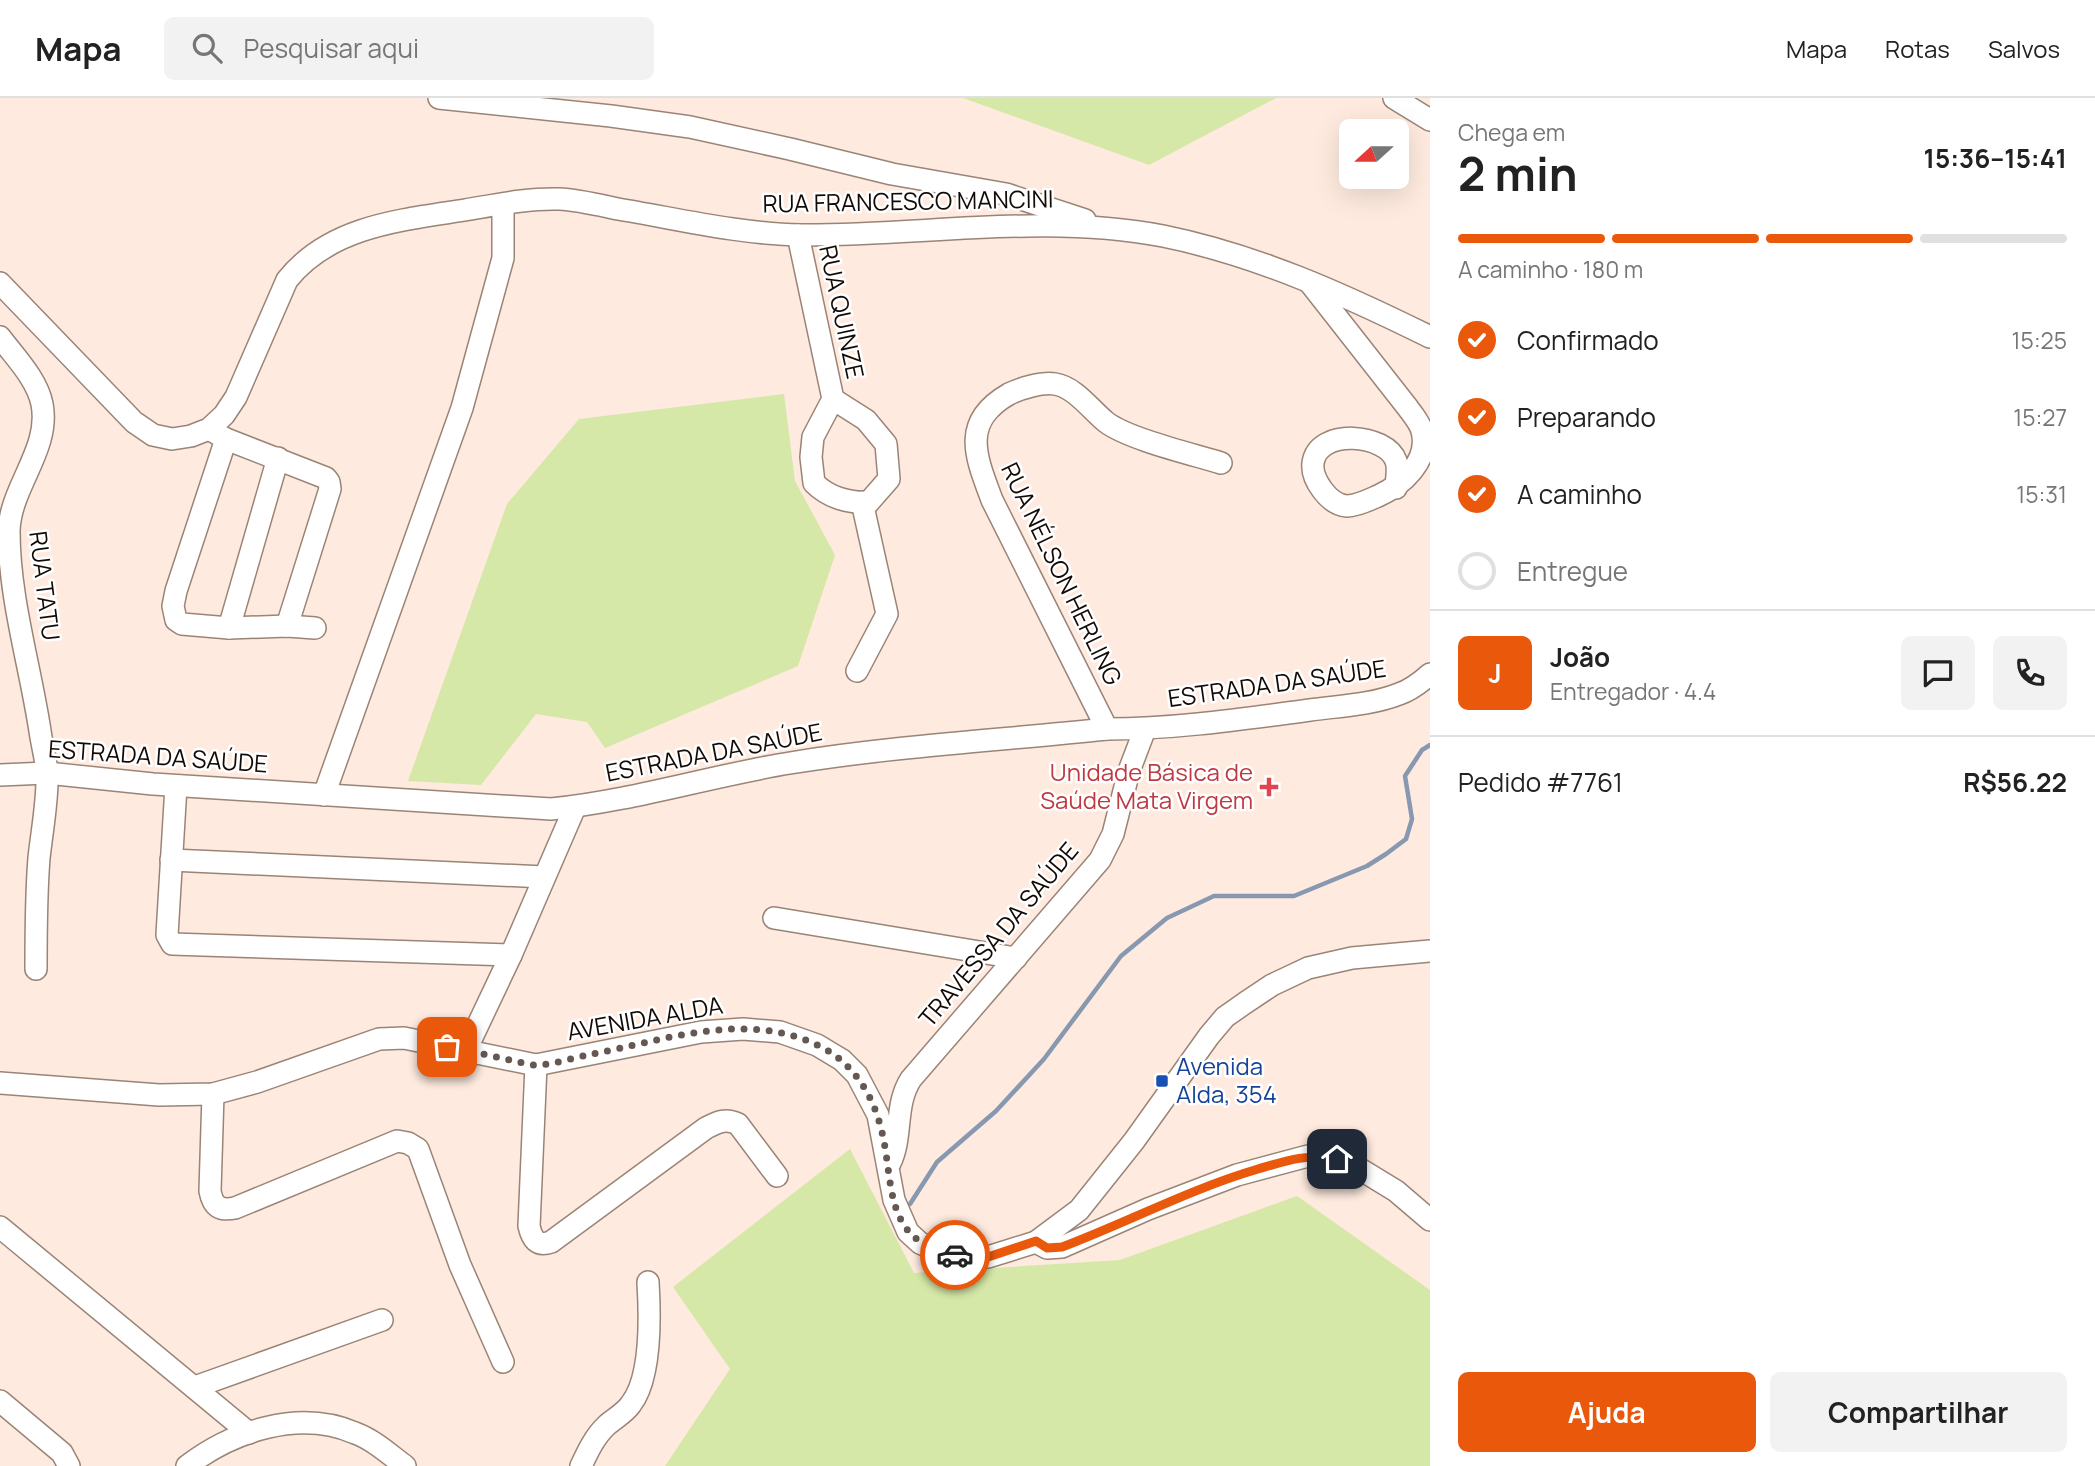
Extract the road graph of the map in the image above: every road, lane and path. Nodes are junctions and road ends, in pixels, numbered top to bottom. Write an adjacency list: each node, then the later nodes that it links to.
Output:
1 (439, 98): 5 (street)
2 (1394, 98): 3 (street)
3 (1430, 120)
4 (503, 204): 6 (street, RUA FRANCESCO MANCINI); 12 (street, RUA FRANCESCO MANCINI); 27 (street)
5 (1100, 226): 6 (street, RUA FRANCESCO MANCINI); 7 (street, RUA FRANCESCO MANCINI)
6 (799, 235): 11 (street, RUA QUINZE)
7 (1309, 282): 10 (street, RUA FRANCESCO MANCINI); 15 (street)
8 (0, 283): 12 (street)
9 (0, 337): 24 (street, RUA TATU)
10 (1430, 337)
11 (832, 399): 16 (street, RUA QUINZE); 16 (street, RUA QUINZE)
12 (217, 434): 13 (street); 18 (street)
13 (278, 458): 17 (street); 18 (street)
14 (1221, 463): 22 (street, RUA NÉLSON HERLING)
15 (1396, 488)
16 (862, 502): 20 (street)
17 (287, 626): 18 (street); 19 (street)
18 (229, 628)
19 (315, 628)
20 (857, 671)
21 (1430, 674): 23 (street, ESTRADA DA SAÚDE)
22 (1107, 729): 23 (street, ESTRADA DA SAÚDE); 28 (street, ESTRADA DA SAÚDE)
23 (1145, 729): 34 (street, TRAVESSA DA SAÚDE)
24 (47, 773): 25 (street, ESTRADA DA SAÚDE); 26 (street, ESTRADA DA SAÚDE); 35 (street, RUA TATU)
25 (0, 775)
26 (176, 786): 27 (street, ESTRADA DA SAÚDE); 29 (street)
27 (324, 795): 28 (street, ESTRADA DA SAÚDE)
28 (575, 807): 30 (street)
29 (171, 860): 30 (street); 33 (street)
30 (544, 877): 33 (street)
31 (774, 918): 34 (street)
32 (1430, 951): 44 (street, AVENIDA ALDA)
33 (511, 955): 36 (street)
34 (1016, 958): 40 (street, TRAVESSA DA SAÚDE)
35 (36, 969)
36 (466, 1051): 37 (street, AVENIDA ALDA); 39 (street, AVENIDA ALDA)
37 (536, 1065): 40 (street, AVENIDA ALDA); 41 (street)
38 (0, 1083): 39 (street, AVENIDA ALDA)
39 (213, 1094): 47 (street)
40 (887, 1169): 44 (street, AVENIDA ALDA)
41 (777, 1176)
42 (1430, 1220): 44 (street)
43 (0, 1227): 48 (street)
44 (1036, 1241)
45 (648, 1282): 54 (street)
46 (382, 1320): 48 (street)
47 (503, 1362)
48 (195, 1387): 50 (street)
49 (0, 1401): 51 (street)
50 (249, 1433): 52 (street); 53 (street)
51 (69, 1466)
52 (187, 1466)
53 (405, 1466)
54 (581, 1466)

